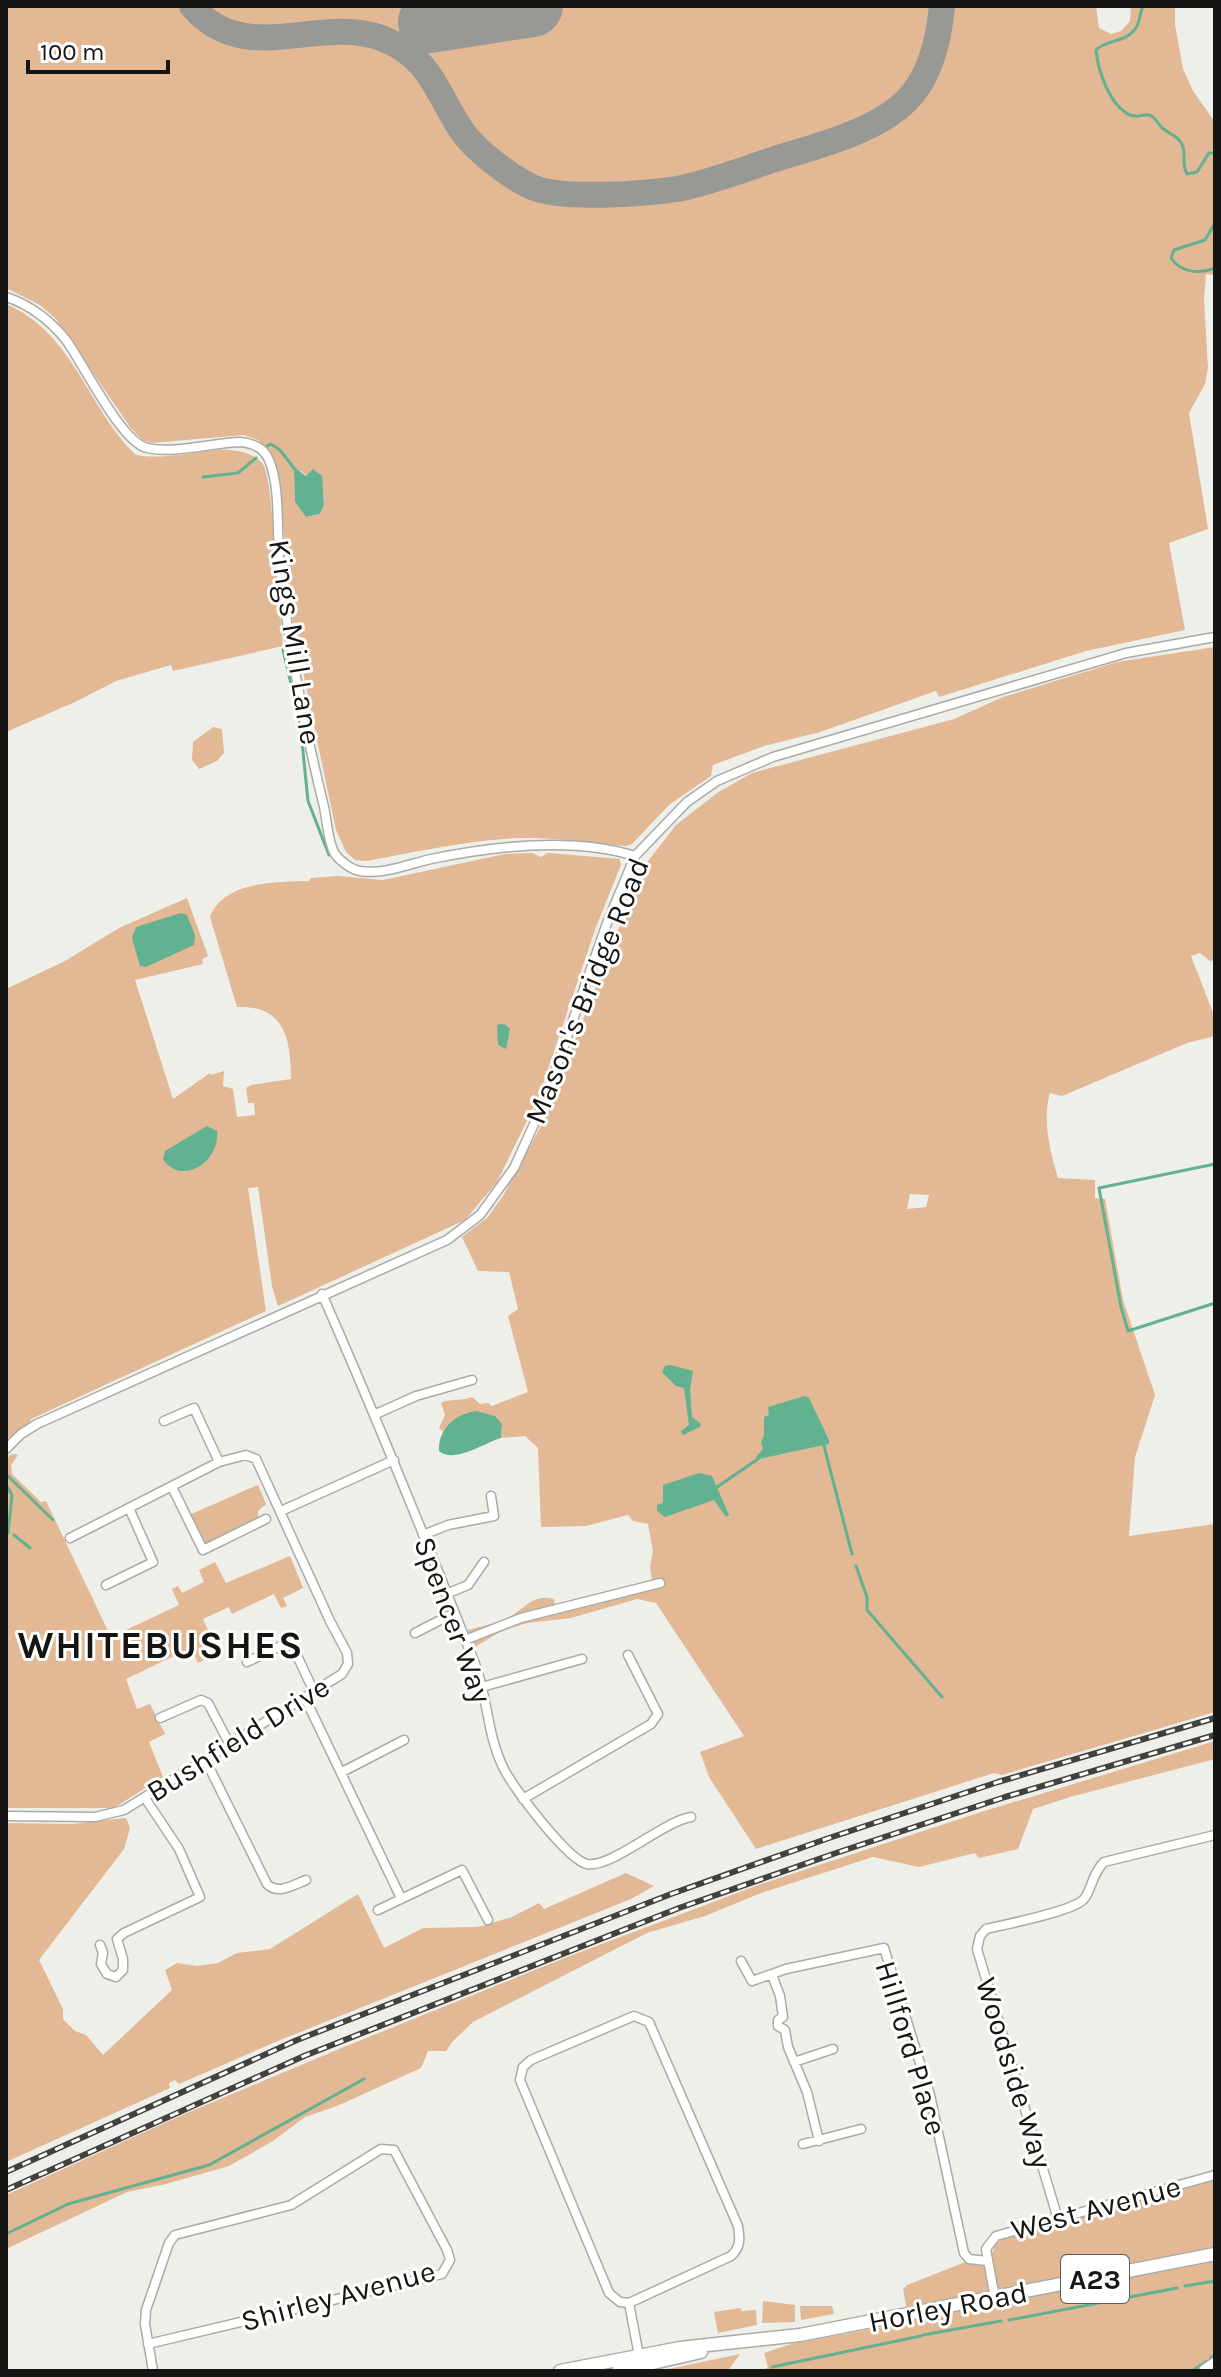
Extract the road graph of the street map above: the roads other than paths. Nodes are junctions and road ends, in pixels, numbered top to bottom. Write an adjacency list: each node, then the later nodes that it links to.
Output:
1 (6, 297): 3 (street, Kings Mill Lane)
2 (1215, 637): 3 (street, Mason's Bridge Road)
3 (635, 856): 4 (street, Mason's Bridge Road)
4 (322, 1294): 6 (street, Spencer Way); 8 (street, Mason's Bridge Road)
5 (472, 1380): 6 (street)
6 (376, 1414): 9 (street, Spencer Way)
7 (164, 1421): 10 (street)
8 (8, 1445)
9 (394, 1460): 14 (street); 16 (street, Spencer Way)
10 (219, 1462): 11 (street, Bushfield Drive); 14 (street, Bushfield Drive)
11 (172, 1487): 13 (street, Bushfield Drive); 15 (street)
12 (491, 1496): 16 (street)
13 (129, 1508): 17 (street, Bushfield Drive); 20 (street)
14 (281, 1511): 29 (street, Bushfield Drive)
15 (266, 1519)
16 (423, 1535): 21 (street, Spencer Way)
17 (70, 1538)
18 (484, 1562): 21 (street)
19 (660, 1583): 24 (street)
20 (106, 1585)
21 (446, 1594): 22 (street, Spencer Way)
22 (454, 1613): 23 (street); 24 (street, Spencer Way)
23 (415, 1633)
24 (465, 1640): 28 (street, Spencer Way)
25 (628, 1655): 37 (street)
26 (582, 1659): 28 (street)
27 (247, 1662): 29 (street)
28 (482, 1687): 37 (street, Spencer Way)
29 (314, 1692): 30 (street, Bushfield Drive)
30 (305, 1698): 33 (street, Bushfield Drive); 35 (street)
31 (160, 1718): 33 (street)
32 (404, 1740): 35 (street)
33 (230, 1745): 34 (street, Bushfield Drive)
34 (206, 1761): 36 (street, Bushfield Drive); 41 (street)
35 (342, 1772): 42 (street)
36 (145, 1798): 38 (street, Bushfield Drive); 45 (street)
37 (523, 1799): 39 (street, Spencer Way)
38 (6, 1816)
39 (691, 1817)
40 (1215, 1835): 54 (street, Woodside Way)
41 (306, 1880)
42 (401, 1898): 43 (street); 44 (street)
43 (378, 1910)
44 (488, 1920)
45 (100, 1945)
46 (741, 1961): 47 (street, Hillford Place)
47 (772, 1975): 49 (street); 56 (street, Hillford Place)
48 (833, 2049): 49 (street)
49 (794, 2062): 51 (street)
50 (861, 2129): 51 (street)
51 (819, 2141): 52 (street)
52 (803, 2144)
53 (1215, 2175): 54 (street, West Avenue)
54 (1058, 2219): 56 (street, West Avenue)
55 (1215, 2254): 57 (main road, Horley Road / A23)
56 (987, 2261): 57 (street, West Avenue)
57 (995, 2298): 60 (main road, Horley Road / A23)
58 (629, 2303): 58 (street); 61 (street)
59 (148, 2344): 59 (street, Shirley Avenue); 63 (street)
60 (727, 2344): 61 (main road, Horley Road / A23); 65 (main road, Horley Road / A23)
61 (639, 2356): 64 (main road, Horley Road / A23)
62 (1215, 2364): 66 (main road)
63 (153, 2371)
64 (560, 2371)
65 (618, 2371)
66 (1205, 2371)

